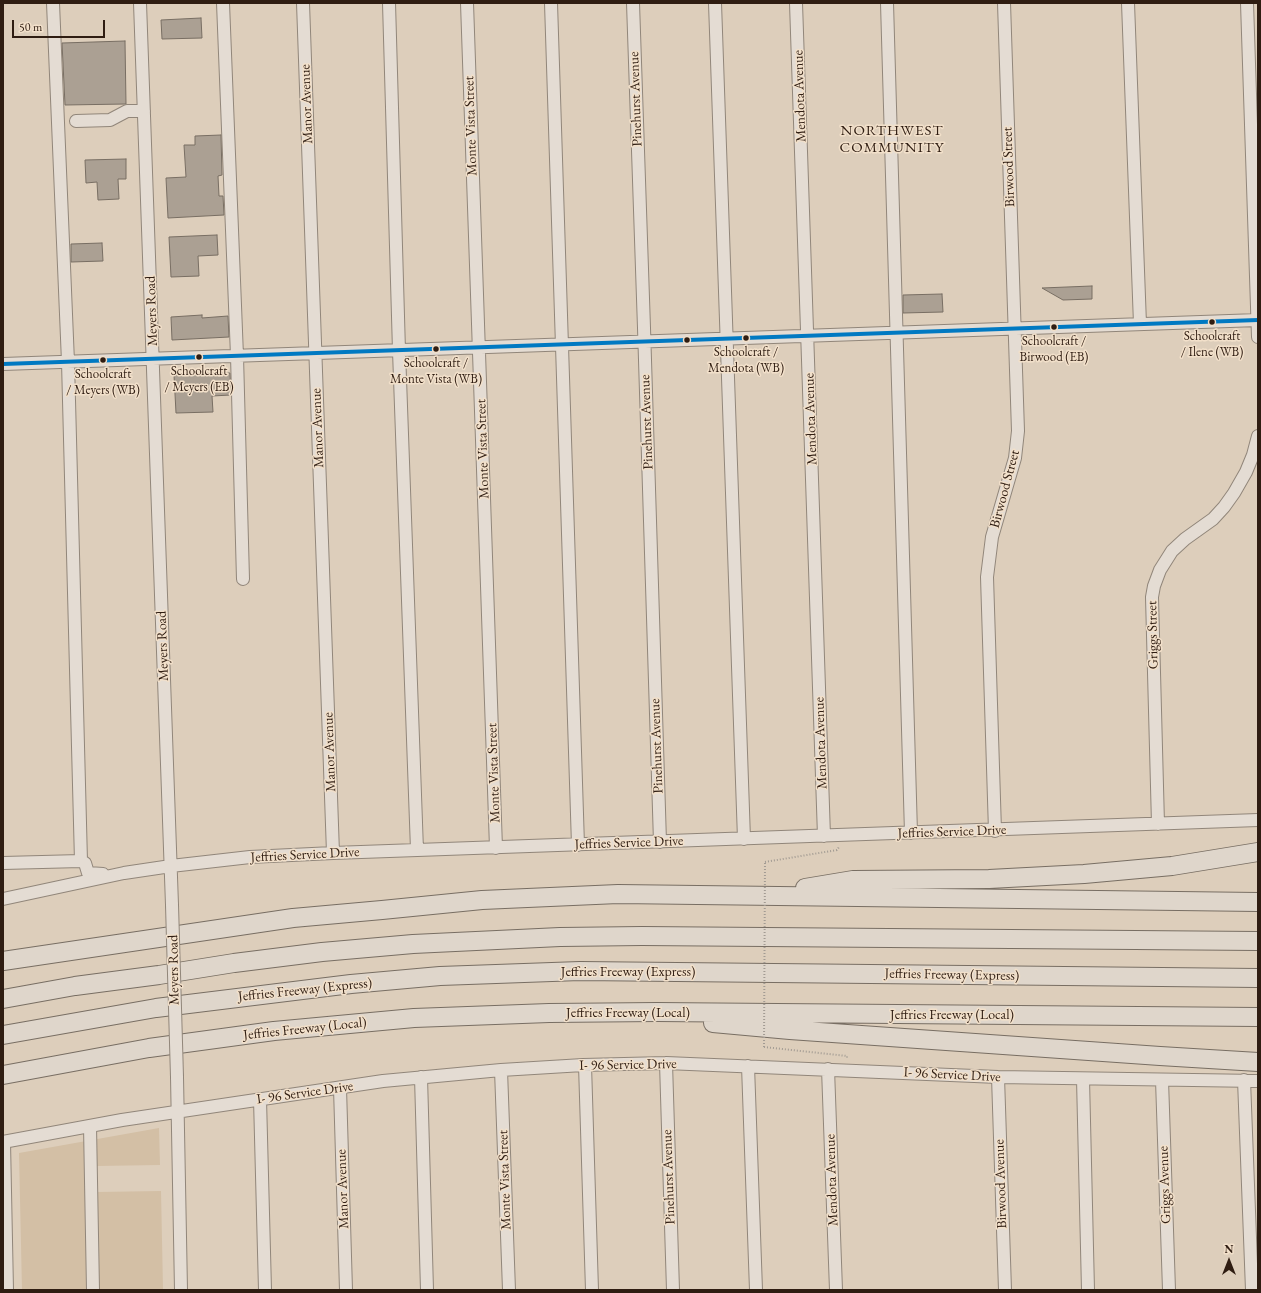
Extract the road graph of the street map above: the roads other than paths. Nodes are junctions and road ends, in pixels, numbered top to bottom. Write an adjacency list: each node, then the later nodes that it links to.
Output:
1 (53, 3): 31 (street)
2 (140, 3): 15 (street, Meyers Road)
3 (223, 3): 29 (street)
4 (303, 3): 28 (street, Manor Avenue)
5 (389, 3): 27 (street)
6 (467, 3): 26 (street, Monte Vista Street)
7 (551, 3): 25 (street)
8 (633, 3): 24 (street, Pinehurst Avenue)
9 (715, 3): 23 (street)
10 (796, 3): 21 (street, Mendota Avenue)
11 (887, 3): 20 (street)
12 (1004, 3): 19 (street, Birwood Street)
13 (1128, 3): 18 (street)
14 (1247, 3): 17 (street)
15 (144, 110): 16 (street); 30 (street, Meyers Road)
16 (76, 121)
17 (1258, 320): 18 (street); 22 (street)
18 (1140, 324): 19 (street)
19 (1015, 329): 20 (street); 37 (street, Birwood Street)
20 (896, 333): 21 (street); 38 (street)
21 (808, 336): 23 (street); 39 (street, Mendota Avenue)
22 (1258, 337)
23 (727, 339): 24 (street); 40 (street)
24 (645, 342): 25 (street); 41 (street, Pinehurst Avenue)
25 (563, 345): 26 (street); 42 (street)
26 (479, 348): 27 (street); 43 (street, Monte Vista Street)
27 (399, 351): 28 (street); 44 (street)
28 (316, 354): 29 (street); 46 (street, Manor Avenue)
29 (237, 356): 30 (street); 34 (street)
30 (153, 359): 31 (street); 49 (street, Meyers Road)
31 (68, 362): 32 (street); 47 (street)
32 (3, 364)
33 (1258, 436): 36 (street, Griggs Street)
34 (243, 579)
35 (1258, 820): 36 (street, Jeffries Service Drive)
36 (1158, 824): 37 (street, Jeffries Service Drive)
37 (995, 831): 38 (street, Jeffries Service Drive)
38 (911, 833): 39 (street, Jeffries Service Drive)
39 (824, 836): 40 (street, Jeffries Service Drive)
40 (744, 839): 41 (street, Jeffries Service Drive)
41 (660, 842): 42 (street, Jeffries Service Drive)
42 (578, 845): 43 (street, Jeffries Service Drive)
43 (496, 848): 44 (street, Jeffries Service Drive)
44 (417, 850): 46 (street, Jeffries Service Drive)
45 (1258, 852): 51 (highway)
46 (333, 853): 49 (street, Jeffries Service Drive)
47 (81, 861): 48 (street); 50 (street)
48 (3, 863)
49 (171, 866): 50 (street, Jeffries Service Drive); 76 (street, Meyers Road, bridge)
50 (114, 875): 52 (street, Jeffries Service Drive)
51 (757, 895): 53 (highway); 55 (highway)
52 (3, 899)
53 (1258, 902)
54 (1258, 941): 57 (highway)
55 (4, 960)
56 (1258, 978): 60 (highway, Jeffries Freeway (Express))
57 (3, 999)
58 (657, 1012): 59 (highway, Jeffries Freeway (Local)); 61 (highway); 67 (highway, Jeffries Freeway (Local))
59 (1258, 1017)
60 (3, 1035)
61 (1258, 1062)
62 (666, 1064): 63 (street, I- 96 Service Drive); 64 (street, I- 96 Service Drive); 87 (street, Pinehurst Avenue)
63 (585, 1065): 65 (street, I- 96 Service Drive); 86 (street)
64 (748, 1066): 66 (street, I- 96 Service Drive); 88 (street)
65 (501, 1070): 68 (street, I- 96 Service Drive); 85 (street, Monte Vista Street)
66 (828, 1070): 69 (street, I- 96 Service Drive); 89 (street, Mendota Avenue)
67 (3, 1075)
68 (421, 1077): 74 (street, I- 96 Service Drive); 84 (street)
69 (998, 1077): 70 (street, I- 96 Service Drive); 90 (street, Birwood Avenue)
70 (1083, 1079): 71 (street, I- 96 Service Drive); 91 (street)
71 (1162, 1080): 72 (street, I- 96 Service Drive); 92 (street, Griggs Avenue)
72 (1244, 1080): 73 (street, I- 96 Service Drive); 93 (street)
73 (1258, 1080)
74 (340, 1088): 75 (street, I- 96 Service Drive); 83 (street, Manor Avenue)
75 (260, 1099): 76 (street, I- 96 Service Drive); 82 (street)
76 (178, 1111): 77 (street, I- 96 Service Drive); 81 (street, Meyers Road)
77 (90, 1126): 78 (street, I- 96 Service Drive); 80 (street)
78 (4, 1142): 79 (street)
79 (7, 1290)
80 (93, 1290)
81 (181, 1290)
82 (266, 1290)
83 (346, 1290)
84 (427, 1290)
85 (509, 1290)
86 (592, 1290)
87 (672, 1290)
88 (756, 1290)
89 (836, 1290)
90 (1005, 1290)
91 (1088, 1290)
92 (1169, 1290)
93 (1252, 1290)

